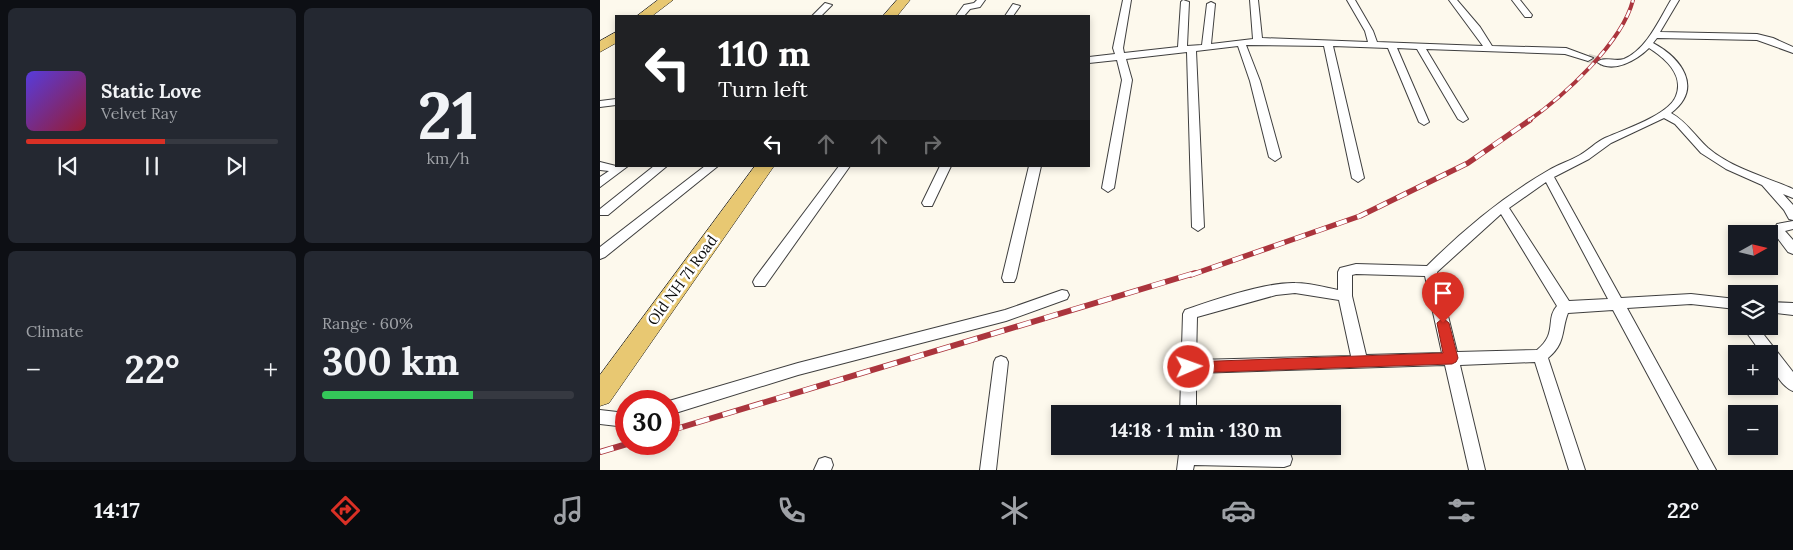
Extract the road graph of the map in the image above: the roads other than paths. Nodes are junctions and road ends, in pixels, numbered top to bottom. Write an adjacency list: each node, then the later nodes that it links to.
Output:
1 (667, 0): 14 (main road)
2 (904, 0): 16 (main road)
3 (981, 0): 17 (street)
4 (1127, 0): 33 (street)
5 (1254, 0): 22 (street)
6 (1351, 0): 25 (street)
7 (1453, 0): 30 (street)
8 (1516, 0): 19 (street)
9 (1675, 0): 21 (street)
10 (1185, 2): 31 (street)
11 (1212, 4): 28 (street)
12 (828, 5): 15 (street)
13 (1016, 6): 18 (street)
14 (645, 15)
15 (817, 15)
16 (891, 15)
17 (961, 15)
18 (1010, 15)
19 (1528, 15)
20 (615, 37): 29 (main road)
21 (1652, 39): 32 (street); 36 (street); 39 (street)
22 (1258, 41): 23 (street); 24 (street)
23 (1241, 43): 28 (street); 42 (street)
24 (1328, 44): 25 (street); 52 (street)
25 (1373, 45): 26 (street)
26 (1392, 46): 27 (street); 41 (street)
27 (1420, 46): 30 (street); 40 (street)
28 (1206, 47): 31 (street)
29 (600, 48)
30 (1489, 48): 34 (street)
31 (1186, 49): 33 (street); 62 (street)
32 (1793, 50)
33 (1120, 56): 35 (street); 55 (street)
34 (1588, 58)
35 (1090, 60)
36 (1602, 62)
37 (615, 102): 38 (street)
38 (600, 104)
39 (1664, 113): 51 (street); 53 (street)
40 (1463, 118)
41 (1424, 122)
42 (1275, 157)
43 (600, 166): 50 (street)
44 (661, 167): 59 (street)
45 (712, 167): 64 (street)
46 (764, 167): 83 (main road, Old NH 71 Road)
47 (844, 167): 67 (street)
48 (946, 167): 57 (street)
49 (1036, 167): 66 (street)
50 (621, 168): 54 (street)
51 (1548, 176): 58 (street); 70 (street)
52 (1358, 178)
53 (1765, 181): 56 (street); 60 (street)
54 (600, 183)
55 (1108, 188)
56 (1793, 194)
57 (928, 203)
58 (1503, 207): 65 (street); 72 (street)
59 (604, 212)
60 (1793, 216)
61 (1793, 225): 63 (street)
62 (1198, 227)
63 (1793, 249)
64 (600, 254)
65 (1430, 271): 69 (street); 77 (street)
66 (1009, 278)
67 (760, 282)
68 (1062, 295): 84 (street)
69 (1345, 296): 79 (street); 80 (street)
70 (1619, 303): 71 (street); 72 (street); 93 (street)
71 (1728, 304)
72 (1565, 307): 76 (street)
73 (1778, 307): 74 (street)
74 (1793, 308)
75 (1757, 335): 81 (street)
76 (1540, 356): 77 (street); 92 (street)
77 (1452, 358): 79 (street); 91 (street)
78 (1001, 362): 90 (street)
79 (1360, 362): 80 (street)
80 (1189, 367): 85 (street)
81 (1787, 369): 82 (street)
82 (1793, 384)
83 (600, 395)
84 (680, 405)
85 (1188, 405)
86 (600, 417): 87 (street)
87 (615, 419)
88 (1187, 458): 89 (street)
89 (1284, 459)
90 (988, 470)
91 (1477, 470)
92 (1577, 470)
93 (1708, 470)

